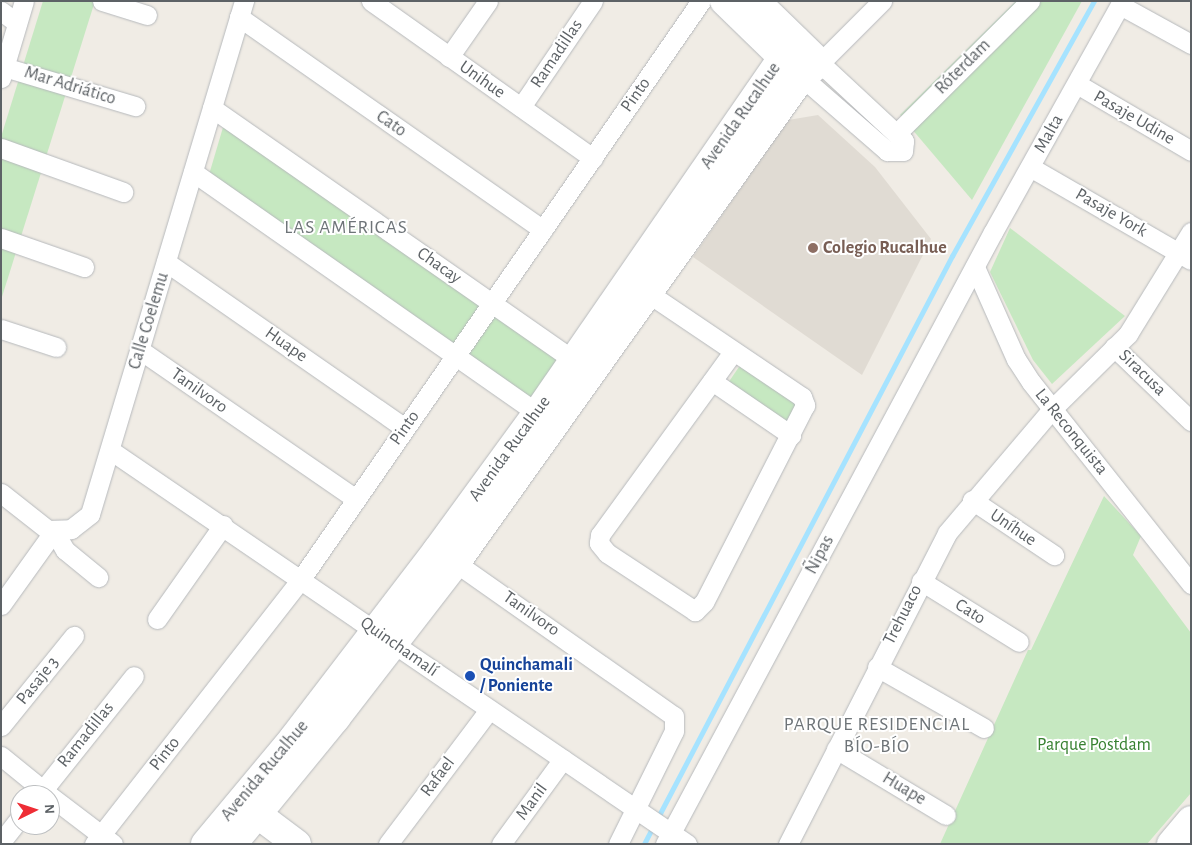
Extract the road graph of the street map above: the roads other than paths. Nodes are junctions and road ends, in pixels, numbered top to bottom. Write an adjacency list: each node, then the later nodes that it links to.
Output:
1 (24, 1): 15 (street)
2 (102, 1): 14 (street)
3 (488, 1): 18 (street)
4 (593, 1): 23 (street, Ramadillas)
5 (701, 1): 27 (street, Pinto)
6 (724, 1): 17 (street)
7 (756, 1): 17 (street)
8 (882, 1): 19 (street)
9 (1030, 1): 19 (street, Róterdam)
10 (377, 3): 18 (street, Unihue)
11 (1121, 3): 16 (street); 21 (street, Malta)
12 (241, 9): 24 (street, Calle Coelemu); 31 (street, Cato)
13 (1, 11): 15 (street)
14 (147, 16)
15 (17, 23): 20 (street)
16 (1191, 44)
17 (788, 48): 19 (street); 46 (street, Avenida Rucalhue)
18 (449, 57): 23 (street, Unihue)
19 (811, 70): 38 (street, Avenida Rucalhue)
20 (3, 72): 22 (street, Mar Adriático)
21 (1076, 84): 26 (street, Pasaje Udine); 28 (street, Malta)
22 (134, 106)
23 (521, 107): 27 (street, Unihue)
24 (212, 108): 29 (street, Calle Coelemu); 39 (street, Chacay)
25 (1, 148): 30 (street)
26 (1191, 151)
27 (592, 158): 31 (street, Pinto)
28 (1030, 167): 34 (street, Pasaje York); 37 (street, Malta)
29 (193, 172): 35 (street, Calle Coelemu); 45 (street)
30 (123, 192)
31 (543, 230): 39 (street, Pinto)
32 (1191, 232): 34 (street, Trehuaco)
33 (1, 238): 36 (street)
34 (1185, 256): 42 (street, Trehuaco)
35 (166, 262): 43 (street, Calle Coelemu); 51 (street, Huape)
36 (84, 267)
37 (975, 267): 48 (street, La Reconquista); 86 (street, Ñipas)
38 (648, 293): 44 (street); 46 (street, Avenida Rucalhue)
39 (492, 303): 45 (street, Pinto); 46 (street, Chacay)
40 (1, 329): 41 (street)
41 (56, 347)
42 (1114, 347): 48 (street, Trehuaco); 50 (street, Siracusa)
43 (140, 350): 53 (street, Calle Coelemu); 55 (street, Tanilvoro)
44 (733, 352): 47 (street); 52 (street)
45 (456, 356): 49 (street); 51 (street, Pinto)
46 (583, 366): 49 (street, Avenida Rucalhue)
47 (712, 381): 52 (street); 52 (street)
48 (1052, 409): 56 (street, Trehuaco); 64 (street, La Reconquista)
49 (546, 418): 60 (street, Avenida Rucalhue); 68 (street, Avenida Rucalhue)
50 (1191, 421)
51 (405, 428): 55 (street, Pinto)
52 (791, 435)
53 (110, 450): 57 (street, Quinchamalí); 58 (street, Calle Coelemu)
54 (1, 493): 58 (street)
55 (356, 499): 62 (street, Pinto)
56 (972, 500): 59 (street, Uníhue); 63 (street, Trehuaco)
57 (223, 525): 62 (street, Quinchamalí); 66 (street)
58 (54, 531): 61 (street); 65 (street)
59 (1054, 555)
60 (456, 563): 68 (street, Avenida Rucalhue); 81 (street, Tanilvoro)
61 (98, 576)
62 (301, 579): 68 (street, Quinchamalí); 87 (street, Pinto)
63 (920, 581): 69 (street, Cato); 70 (street, Trehuaco)
64 (1191, 584)
65 (1, 604)
66 (157, 619)
67 (74, 636): 73 (street, Pasaje 3)
68 (385, 637): 72 (street, Quinchamalí); 82 (street, Avenida Rucalhue); 89 (street, Avenida Rucalhue)
69 (1019, 642)
70 (877, 667): 74 (street); 75 (street, Trehuaco)
71 (134, 676): 79 (street, Ramadillas)
72 (489, 710): 77 (street, Quinchamalí); 92 (street, Rafael)
73 (1, 726)
74 (984, 728)
75 (836, 749): 83 (street, Huape); 96 (street, Trehuaco)
76 (1, 756): 78 (street)
77 (562, 759): 81 (street, Quinchamalí); 93 (street, Manil)
78 (35, 785)
79 (52, 785)
80 (60, 806): 87 (street)
81 (641, 812): 86 (street, Quinchamalí); 94 (street)
82 (257, 814): 90 (street, Avenida Rucalhue); 91 (street)
83 (946, 814)
84 (1191, 820): 97 (street)
85 (10, 831): 88 (street)
86 (667, 835): 95 (street, Quinchamalí)
87 (103, 841)
88 (1, 842)
89 (205, 844)
90 (233, 844)
91 (297, 844)
92 (388, 844)
93 (500, 844)
94 (618, 844)
95 (687, 844)
96 (788, 844)
97 (1171, 844)

